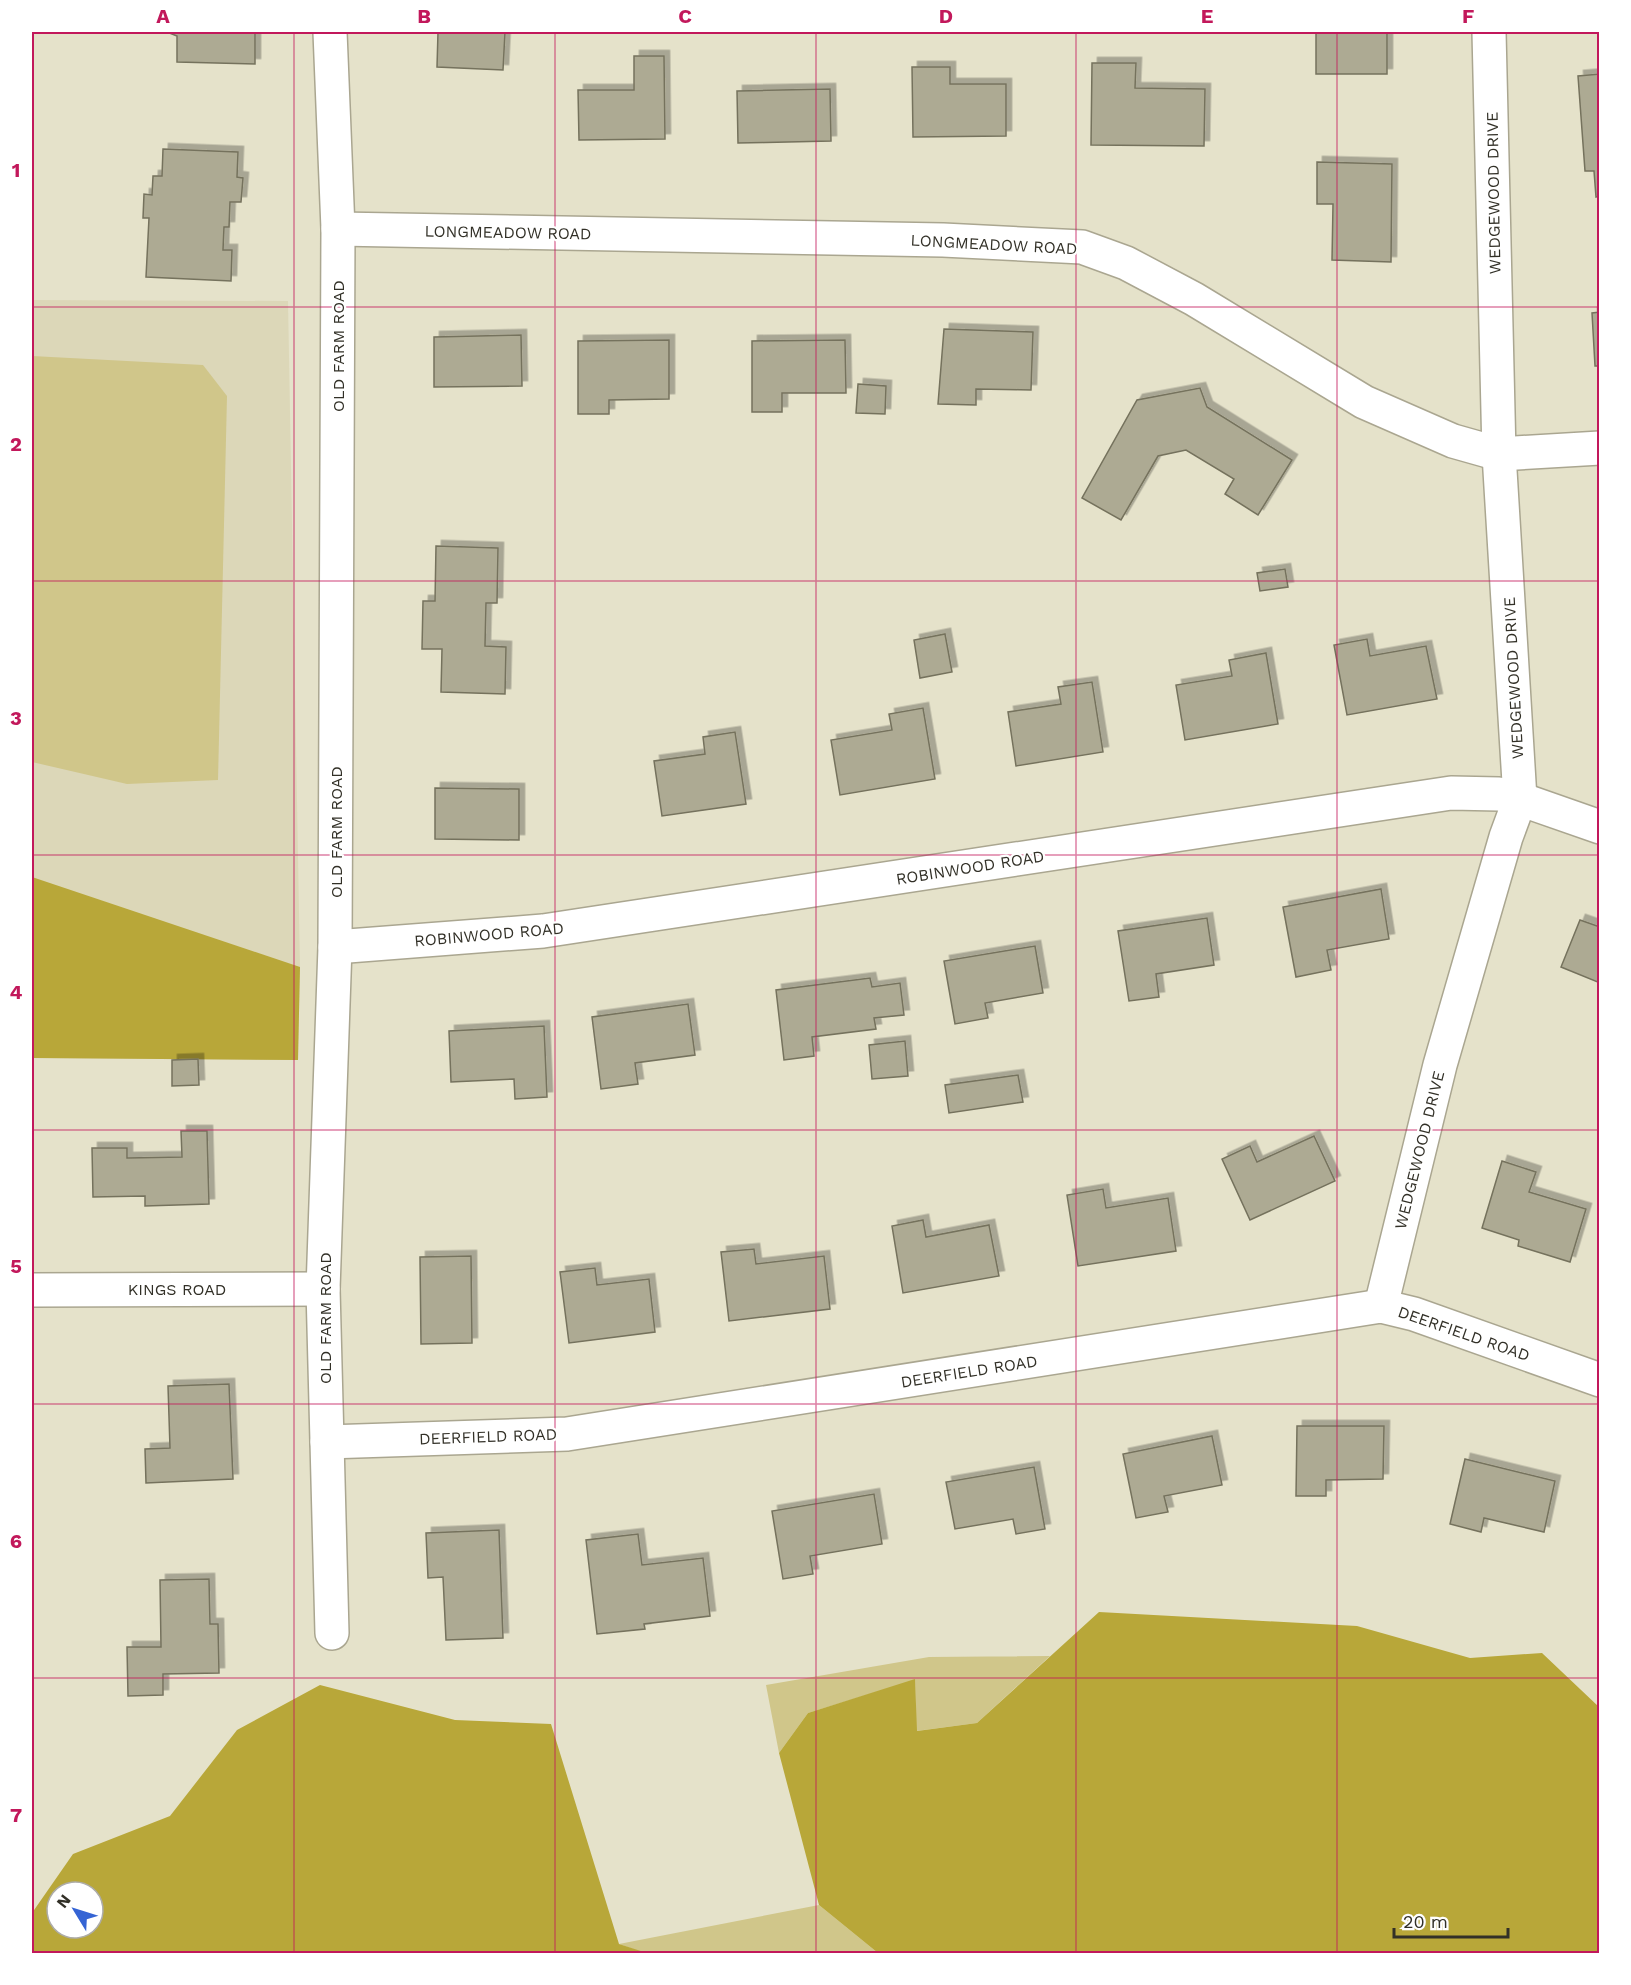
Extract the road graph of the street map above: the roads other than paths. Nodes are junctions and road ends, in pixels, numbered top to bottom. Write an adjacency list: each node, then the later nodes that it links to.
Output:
1 (330, 32): 3 (street, OLD FARM ROAD)
2 (1489, 32): 5 (street, WEDGEWOOD DRIVE)
3 (338, 229): 5 (street, LONGMEADOW ROAD); 8 (street, OLD FARM ROAD)
4 (1599, 448): 5 (street, LONGMEADOW ROAD)
5 (1500, 454): 6 (street, WEDGEWOOD DRIVE)
6 (1520, 799): 7 (street, ROBINWOOD ROAD); 8 (street, ROBINWOOD ROAD); 11 (street, WEDGEWOOD DRIVE)
7 (1599, 826)
8 (335, 947): 9 (street, OLD FARM ROAD)
9 (323, 1289): 10 (street, KINGS ROAD); 13 (street, OLD FARM ROAD)
10 (32, 1290)
11 (1380, 1306): 12 (street, DEERFIELD ROAD); 13 (street, DEERFIELD ROAD)
12 (1599, 1380)
13 (327, 1442): 14 (street, OLD FARM ROAD)
14 (332, 1633)

